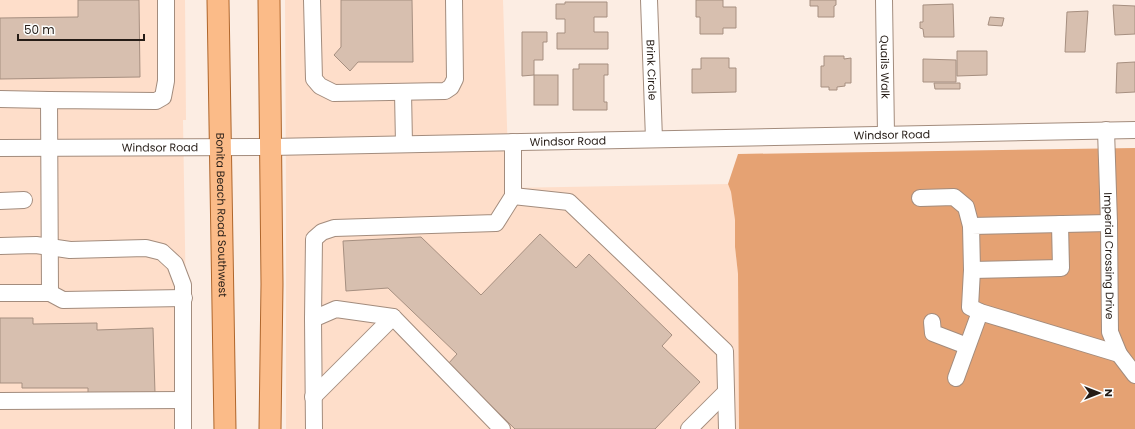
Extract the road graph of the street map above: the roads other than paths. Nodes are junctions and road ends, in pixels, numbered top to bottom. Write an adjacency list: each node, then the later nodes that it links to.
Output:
1 (166, 0): 10 (street)
2 (218, 0): 17 (main road, Bonita Beach Road Southwest)
3 (269, 0): 18 (main road)
4 (312, 0): 8 (street)
5 (454, 0): 8 (street)
6 (649, 0): 14 (street, Brink Circle)
7 (884, 0): 13 (street, Quails Walk)
8 (403, 92): 16 (street)
9 (0, 99): 10 (street)
10 (49, 100): 20 (street)
11 (1106, 130): 12 (street, Windsor Road); 13 (street, Windsor Road); 25 (street, Imperial Crossing Drive)
12 (1135, 130)
13 (886, 134): 14 (street, Windsor Road)
14 (654, 139): 15 (street, Windsor Road)
15 (513, 142): 16 (street, Windsor Road); 21 (street)
16 (404, 144): 18 (street, Windsor Road)
17 (221, 146): 18 (street, Windsor Road); 20 (street, Windsor Road); 47 (main road, Bonita Beach Road Southwest)
18 (271, 146): 48 (main road)
19 (0, 148): 20 (street, Windsor Road)
20 (49, 148): 29 (street)
21 (513, 196): 36 (street); 42 (street)
22 (920, 198): 27 (street)
23 (24, 200): 24 (street)
24 (0, 201)
25 (1109, 223): 26 (street); 39 (street, Imperial Crossing Drive)
26 (1060, 224): 27 (street); 30 (street)
27 (971, 226): 30 (street)
28 (0, 246): 29 (street)
29 (49, 247): 32 (street); 33 (street)
30 (972, 270): 34 (street)
31 (0, 293): 32 (street)
32 (50, 293): 33 (street)
33 (184, 298): 44 (street)
34 (980, 312): 38 (street); 39 (street)
35 (393, 317): 36 (street); 43 (street); 50 (street)
36 (312, 319): 43 (street)
37 (932, 322): 38 (street)
38 (967, 346): 41 (street)
39 (1119, 354): 40 (street, Imperial Crossing Drive)
40 (1135, 375)
41 (956, 378)
42 (726, 392): 51 (street); 52 (street)
43 (313, 397): 49 (street)
44 (183, 400): 45 (street); 46 (street)
45 (0, 401)
46 (183, 429)
47 (225, 429)
48 (270, 429)
49 (314, 429)
50 (502, 429)
51 (689, 429)
52 (727, 429)

